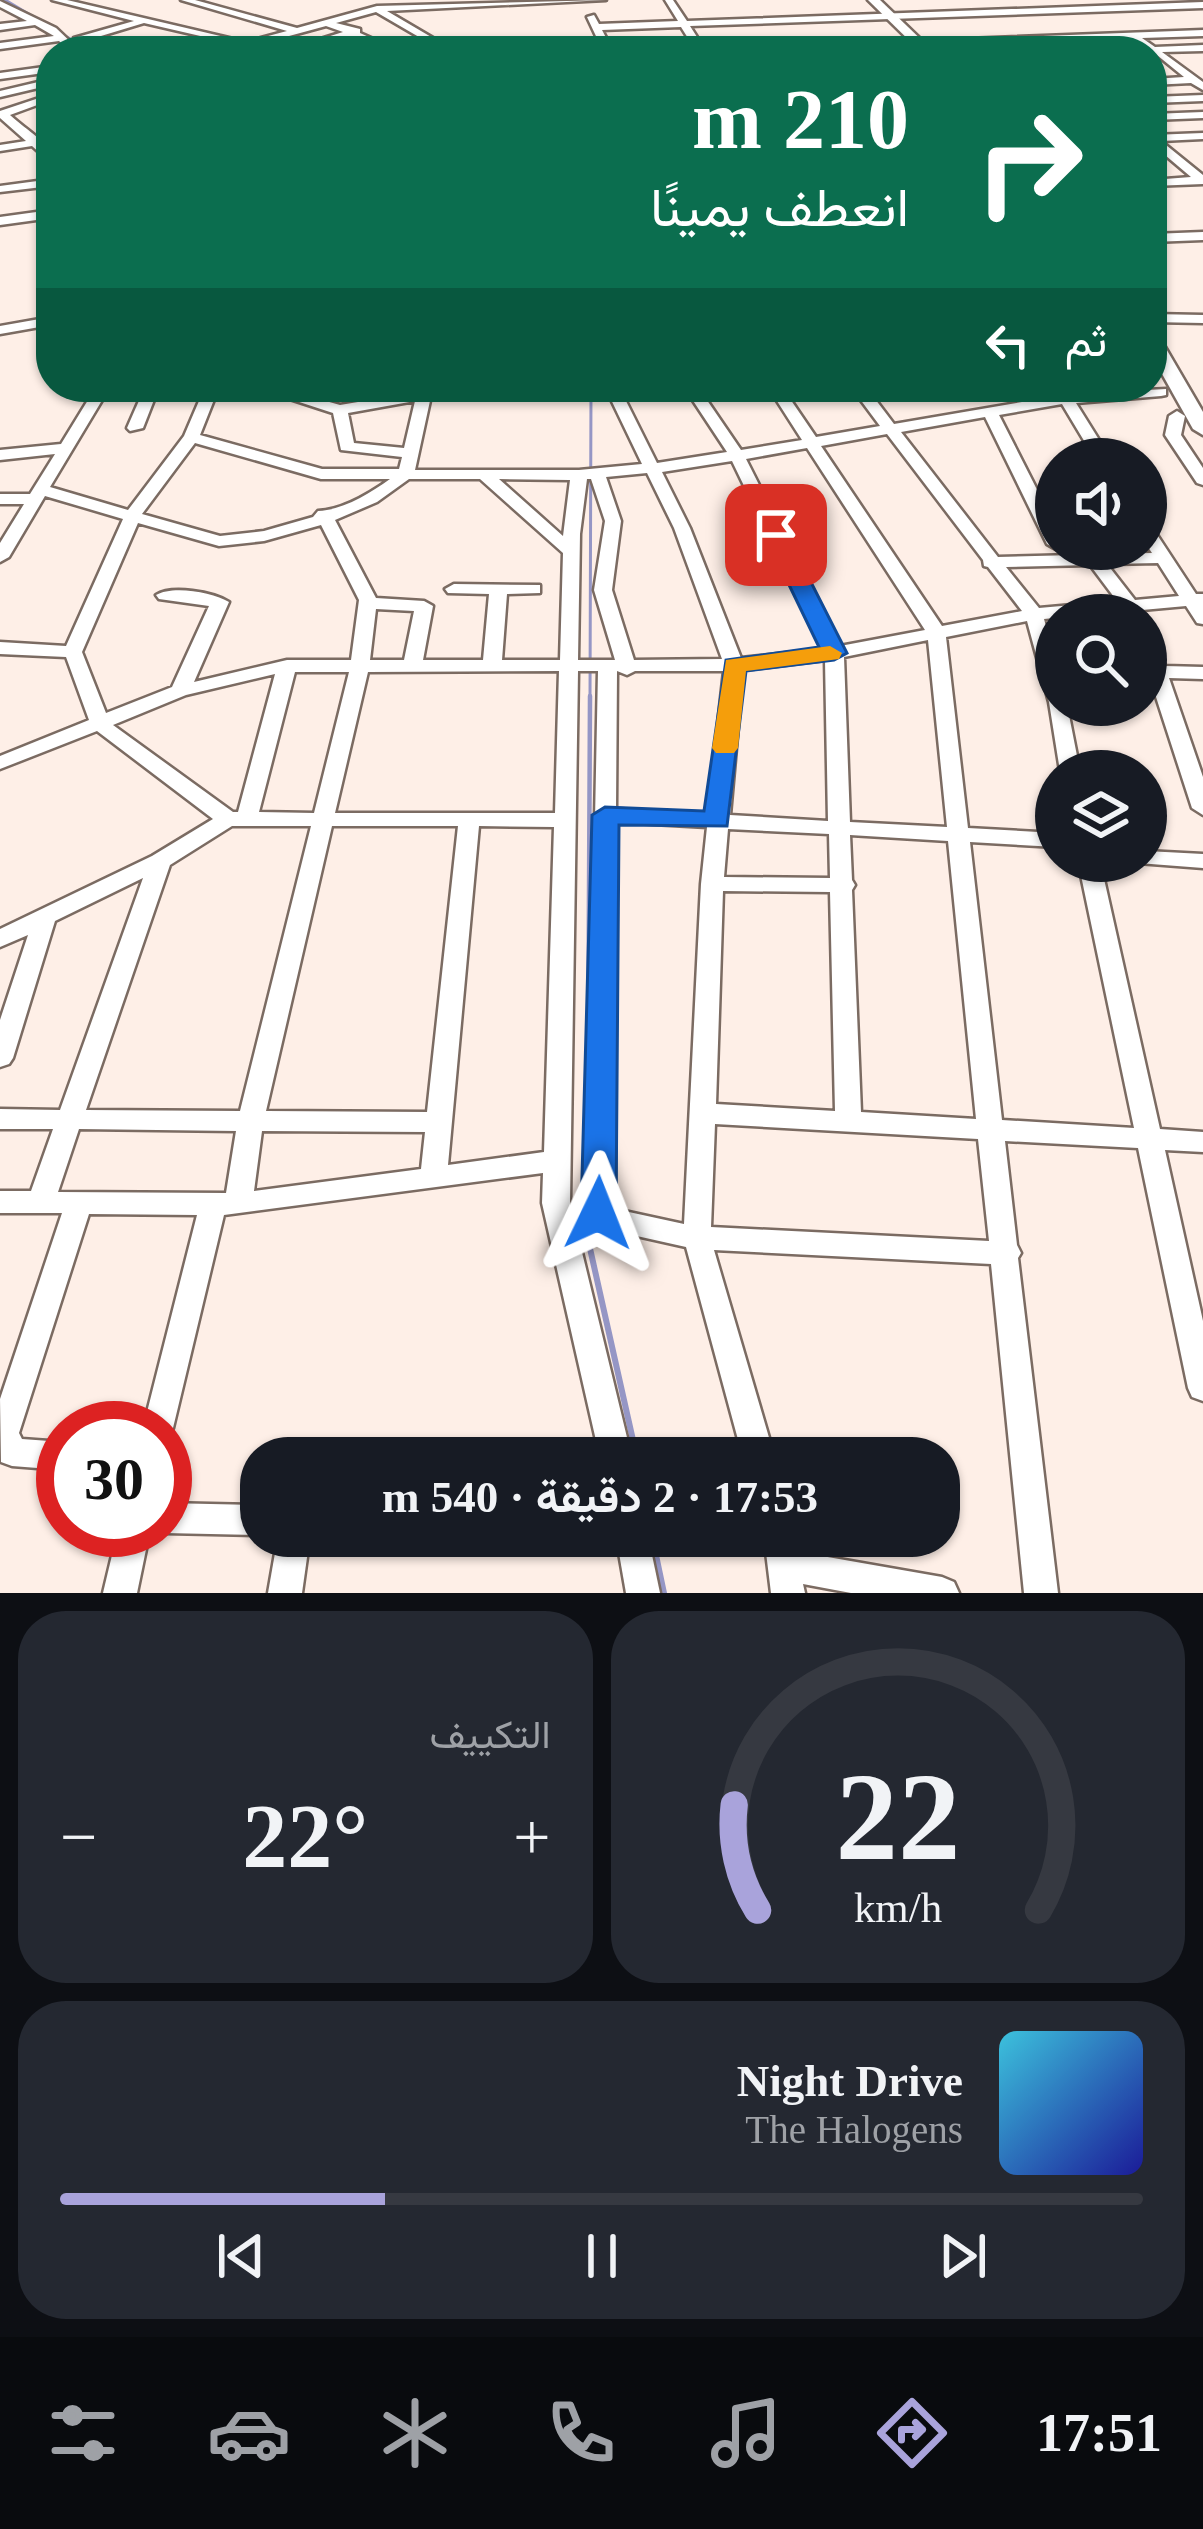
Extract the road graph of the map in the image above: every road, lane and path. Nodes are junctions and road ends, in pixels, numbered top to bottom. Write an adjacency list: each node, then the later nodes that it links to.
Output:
1 (185, 0): 36 (street)
2 (353, 0): 14 (street)
3 (602, 0): 7 (street)
4 (975, 0): 10 (street)
5 (1082, 0): 15 (street)
6 (60, 1): 16 (street); 17 (street)
7 (582, 1): 9 (street); 18 (street)
8 (3, 2): 17 (street)
9 (468, 2): 14 (street)
10 (876, 2): 12 (street); 20 (main road)
11 (1175, 3): 13 (street); 15 (street); 23 (street)
12 (672, 5): 18 (street); 29 (street)
13 (1203, 5)
14 (381, 8): 25 (street); 26 (street)
15 (1095, 9): 20 (street); 27 (street)
16 (104, 10): 22 (street); 24 (street)
17 (22, 11): 19 (street); 24 (street)
18 (589, 14): 31 (street)
19 (0, 16)
20 (892, 16): 21 (street); 34 (main road)
21 (828, 19): 29 (street); 37 (street)
22 (146, 20): 32 (street); 45 (street)
23 (1201, 20): 27 (street)
24 (42, 21): 35 (street); 41 (street); 42 (street)
25 (328, 22): 33 (street); 36 (street)
26 (395, 22): 30 (street); 49 (street)
27 (1113, 22): 34 (street); 40 (street)
28 (101, 24): 32 (street)
29 (684, 24): 31 (street); 51 (street)
30 (382, 25)
31 (596, 27): 50 (street)
32 (119, 28): 43 (street); 44 (street)
33 (362, 30): 47 (street); 48 (street)
34 (907, 30): 37 (street); 53 (main road)
35 (0, 31): 55 (street)
36 (297, 31): 39 (street)
37 (841, 32): 52 (street)
38 (1203, 33): 40 (street)
39 (284, 35): 46 (street)
40 (1132, 35): 54 (street)
41 (61, 36)
42 (69, 36)
43 (97, 36)
44 (154, 36)
45 (207, 36)
46 (281, 36)
47 (342, 36)
48 (371, 36)
49 (422, 36)
50 (601, 36)
51 (691, 36)
52 (742, 36)
53 (913, 36)
54 (1106, 36)
55 (10, 45): 60 (street)
56 (1203, 48): 57 (street)
57 (1167, 49)
58 (1167, 61): 62 (street)
59 (1203, 63): 62 (street)
60 (33, 64): 63 (street); 64 (street)
61 (1167, 64): 62 (street)
62 (1171, 64): 69 (street)
63 (0, 65)
64 (36, 66)
65 (36, 75): 66 (street)
66 (0, 79)
67 (36, 79): 70 (street)
68 (1167, 83): 69 (street)
69 (1198, 84)
70 (0, 94)
71 (1203, 98): 72 (street)
72 (1167, 99)
73 (36, 102): 74 (street)
74 (1, 115): 78 (street)
75 (1203, 115): 76 (street)
76 (1167, 117)
77 (1203, 136): 79 (street)
78 (36, 137)
79 (1167, 137)
80 (36, 142): 81 (street)
81 (0, 148)
82 (1167, 150): 84 (street)
83 (36, 179): 86 (street)
84 (1203, 180): 85 (street)
85 (1167, 182)
86 (0, 190)
87 (36, 216): 88 (street)
88 (0, 220)
89 (1202, 234): 90 (street)
90 (1167, 235)
91 (1167, 320): 92 (street)
92 (1203, 321)
93 (36, 324): 94 (street)
94 (0, 330)
95 (1167, 366): 108 (main road)
96 (94, 402): 117 (street)
97 (146, 402): 111 (street)
98 (206, 402): 114 (street)
99 (312, 402): 109 (street)
100 (375, 402): 109 (street)
101 (422, 402): 119 (street)
102 (619, 402): 122 (street)
103 (701, 402): 121 (street)
104 (785, 402): 116 (street)
105 (871, 402): 112 (street)
106 (1028, 402): 110 (street)
107 (1068, 402): 115 (street)
108 (1191, 407): 113 (main road); 118 (main road); 126 (street)
109 (340, 410): 119 (street)
110 (990, 412): 112 (street); 129 (street)
111 (135, 428)
112 (894, 429): 116 (street); 135 (street)
113 (1203, 429)
114 (191, 437): 123 (street); 130 (street)
115 (1090, 438)
116 (813, 443): 121 (street); 149 (street)
117 (65, 448): 120 (street); 127 (street)
118 (1203, 449)
119 (410, 453): 123 (street)
120 (0, 455)
121 (737, 456): 122 (street); 152 (street)
122 (648, 470): 125 (street); 155 (street)
123 (406, 473): 124 (street); 131 (street)
124 (483, 474): 125 (street); 132 (street)
125 (588, 474): 132 (street); 159 (street)
126 (1203, 480)
127 (37, 495): 128 (street); 130 (street); 134 (street)
128 (0, 499)
129 (1035, 501)
130 (133, 515): 131 (street); 151 (street)
131 (324, 515): 144 (street)
132 (573, 553): 158 (street)
133 (1035, 555): 135 (street)
134 (0, 557)
135 (991, 562): 146 (street)
136 (1167, 564): 143 (street)
137 (1103, 570): 141 (street)
138 (454, 589): 139 (street)
139 (498, 589): 140 (street); 157 (street)
140 (534, 589)
141 (1122, 594)
142 (165, 595): 162 (street)
143 (1198, 600): 145 (street); 148 (street)
144 (368, 603): 153 (street); 154 (street)
145 (1167, 605)
146 (1034, 614): 147 (street); 149 (street)
147 (1035, 618)
148 (1203, 619)
149 (936, 632): 152 (street); 174 (street)
150 (0, 648): 151 (street)
151 (73, 652): 164 (street)
152 (834, 653): 155 (street); 173 (street)
153 (360, 665): 154 (street); 156 (street); 169 (street)
154 (413, 665): 157 (street)
155 (734, 665): 159 (street); 172 (street)
156 (287, 666): 162 (street); 168 (street)
157 (492, 666): 158 (street)
158 (572, 668): 159 (street); 171 (street)
159 (617, 669): 167 (street)
160 (1167, 672): 161 (street)
161 (1203, 673)
162 (180, 691): 164 (street)
163 (1167, 694): 166 (street)
164 (101, 725): 165 (street); 168 (street)
165 (0, 763)
166 (1203, 808)
167 (605, 815): 172 (street); 200 (street)
168 (238, 819): 169 (street); 177 (street)
169 (322, 820): 170 (street); 188 (street)
170 (469, 820): 171 (street); 189 (street)
171 (566, 820): 194 (street)
172 (717, 820): 173 (street); 180 (street)
173 (840, 824): 174 (street); 181 (street)
174 (960, 833): 175 (street); 191 (street)
175 (1035, 838)
176 (1167, 859): 178 (street)
177 (160, 861): 182 (street); 187 (street)
178 (1203, 861)
179 (1093, 882): 192 (street)
180 (712, 884): 181 (street); 185 (street)
181 (844, 885): 190 (street)
182 (44, 922): 183 (street); 184 (street)
183 (0, 940)
184 (0, 1058)
185 (702, 1113): 190 (street); 200 (street)
186 (0, 1119): 187 (street)
187 (70, 1119): 188 (street); 197 (street)
188 (251, 1120): 189 (street); 199 (street)
189 (440, 1122): 195 (street)
190 (848, 1122): 191 (street)
191 (994, 1131): 192 (street); 201 (street)
192 (1148, 1137): 193 (street); 202 (street)
193 (1203, 1142)
194 (557, 1161): 195 (street); 204 (street)
195 (434, 1175): 199 (street)
196 (0, 1202): 197 (street)
197 (41, 1202): 198 (street)
198 (79, 1203): 199 (street); 206 (street)
199 (225, 1204): 203 (street)
200 (697, 1238): 201 (street); 205 (street)
201 (1007, 1253): 218 (street)
202 (1203, 1388)
203 (166, 1401)
204 (611, 1437)
205 (753, 1437)
206 (4, 1449): 207 (street)
207 (36, 1453)
208 (192, 1519): 209 (street)
209 (240, 1520)
210 (128, 1557): 214 (street)
211 (291, 1557): 215 (street)
212 (636, 1557): 216 (street)
213 (786, 1565): 217 (street)
214 (120, 1593)
215 (285, 1593)
216 (643, 1593)
217 (942, 1593)
218 (1041, 1593)

